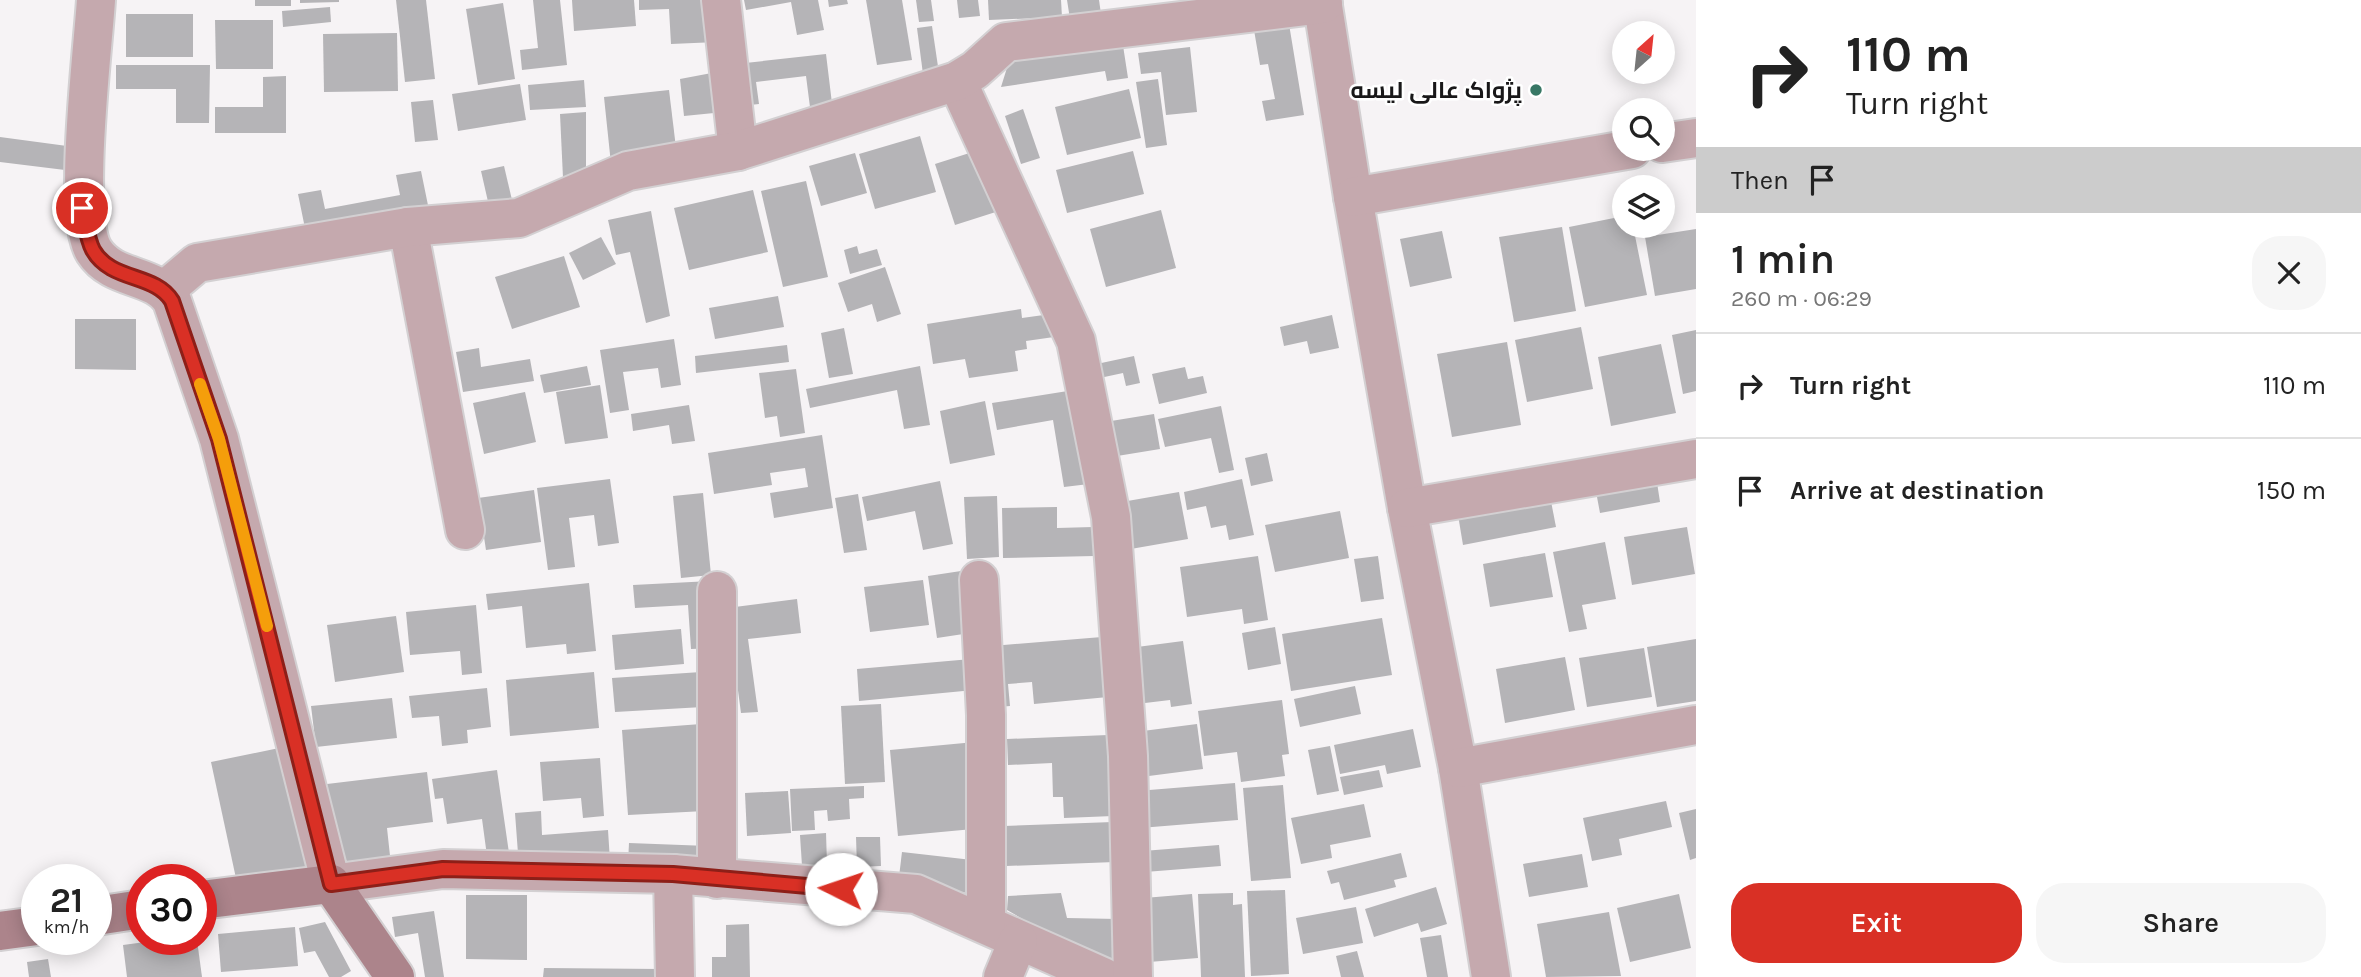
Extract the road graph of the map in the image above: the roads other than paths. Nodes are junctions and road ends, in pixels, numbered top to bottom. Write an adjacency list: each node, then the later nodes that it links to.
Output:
1 (96, 0): 11 (street)
2 (721, 0): 7 (street)
3 (1322, 2): 4 (street); 9 (street)
4 (957, 81): 7 (street); 31 (street)
5 (1696, 138): 6 (street)
6 (1675, 142)
7 (738, 151): 10 (street)
8 (1612, 152): 9 (street)
9 (1353, 197): 13 (street)
10 (408, 227): 11 (street); 14 (street)
11 (165, 290): 21 (street)
12 (1696, 458): 13 (street)
13 (1408, 508): 18 (street)
14 (465, 530)
15 (979, 580): 23 (street)
16 (717, 591): 20 (street)
17 (1696, 725): 18 (street)
18 (1458, 768): 32 (street)
19 (673, 874): 20 (street); 21 (street); 28 (street)
20 (717, 879): 23 (street)
21 (331, 884): 22 (street); 27 (street)
22 (217, 898)
23 (986, 923): 26 (street)
24 (21, 928): 25 (street)
25 (0, 931)
26 (1018, 942): 29 (street); 30 (street)
27 (396, 977)
28 (675, 977)
29 (1003, 977)
30 (1103, 977)
31 (1133, 977)
32 (1491, 977)

